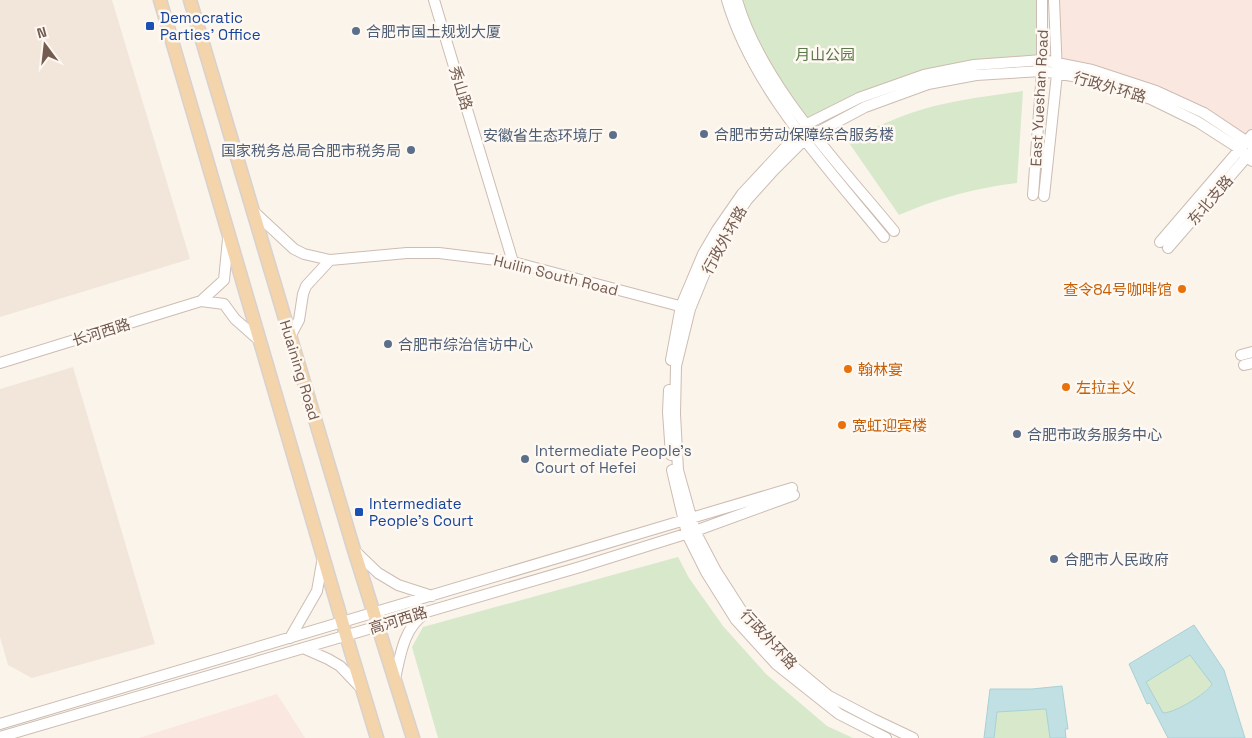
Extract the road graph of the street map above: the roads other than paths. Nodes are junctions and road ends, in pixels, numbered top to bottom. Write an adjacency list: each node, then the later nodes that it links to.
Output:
1 (160, 0): 19 (main road, Huaining Road)
2 (190, 0): 17 (main road, Huaining Road)
3 (434, 0): 23 (street, 秀山路)
4 (727, 0): 14 (street)
5 (737, 0): 12 (street)
6 (1042, 0): 8 (street, East Yueshan Road)
7 (1054, 0): 9 (street, East Yueshan Road)
8 (1042, 60): 9 (street, 行政外环路); 10 (street, East Yueshan Road); 12 (street, 行政外环路)
9 (1058, 62): 11 (street, East Yueshan Road); 15 (street, 行政外环路)
10 (1042, 71): 11 (street, 行政外环路); 11 (street, East Yueshan Road); 13 (street, 行政外环路)
11 (1057, 74): 16 (street, 行政外环路)
12 (807, 124): 13 (street); 14 (street, 行政外环路)
13 (815, 134): 14 (street, 行政外环路); 18 (street)
14 (802, 136): 20 (street); 25 (street, 行政外环路)
15 (1250, 140): 16 (street)
16 (1248, 154): 21 (street)
17 (252, 210): 22 (street, Huilin South Road); 26 (main road, Huaining Road)
18 (894, 230)
19 (229, 233): 24 (street); 27 (main road, Huaining Road)
20 (884, 237)
21 (1164, 245)
22 (330, 260): 23 (street, Huilin South Road); 26 (street)
23 (513, 262): 25 (street, Huilin South Road)
24 (201, 301): 27 (street); 30 (street, 长河西路)
25 (685, 308): 31 (street, 行政外环路)
26 (290, 337): 33 (main road, Huaining Road)
27 (260, 341): 34 (main road, Huaining Road)
28 (1252, 352): 29 (street)
29 (1241, 355)
30 (0, 363)
31 (687, 519): 32 (street, 行政外环路); 32 (street, 高河西路); 35 (street, 高河西路)
32 (691, 532): 36 (street, 高河西路); 49 (street, 行政外环路); 50 (street, 行政外环路)
33 (354, 550): 35 (street); 37 (main road, Huaining Road)
34 (323, 556): 38 (main road, Huaining Road); 41 (street)
35 (432, 596): 37 (street, 高河西路)
36 (434, 608): 39 (street, 高河西路); 43 (street)
37 (375, 613): 38 (street, 高河西路); 39 (main road, Huaining Road)
38 (342, 623): 40 (main road, Huaining Road); 41 (street, 高河西路)
39 (378, 626): 40 (street, 高河西路); 43 (main road, Huaining Road)
40 (346, 636): 42 (street, 高河西路); 44 (main road, Huaining Road)
41 (290, 638): 45 (street, 高河西路)
42 (303, 648): 44 (street); 46 (street, 高河西路)
43 (395, 679): 48 (main road, Huaining Road)
44 (362, 688): 47 (main road, Huaining Road)
45 (0, 724)
46 (0, 737)
47 (377, 738)
48 (413, 738)
49 (886, 738)
50 (913, 738)

